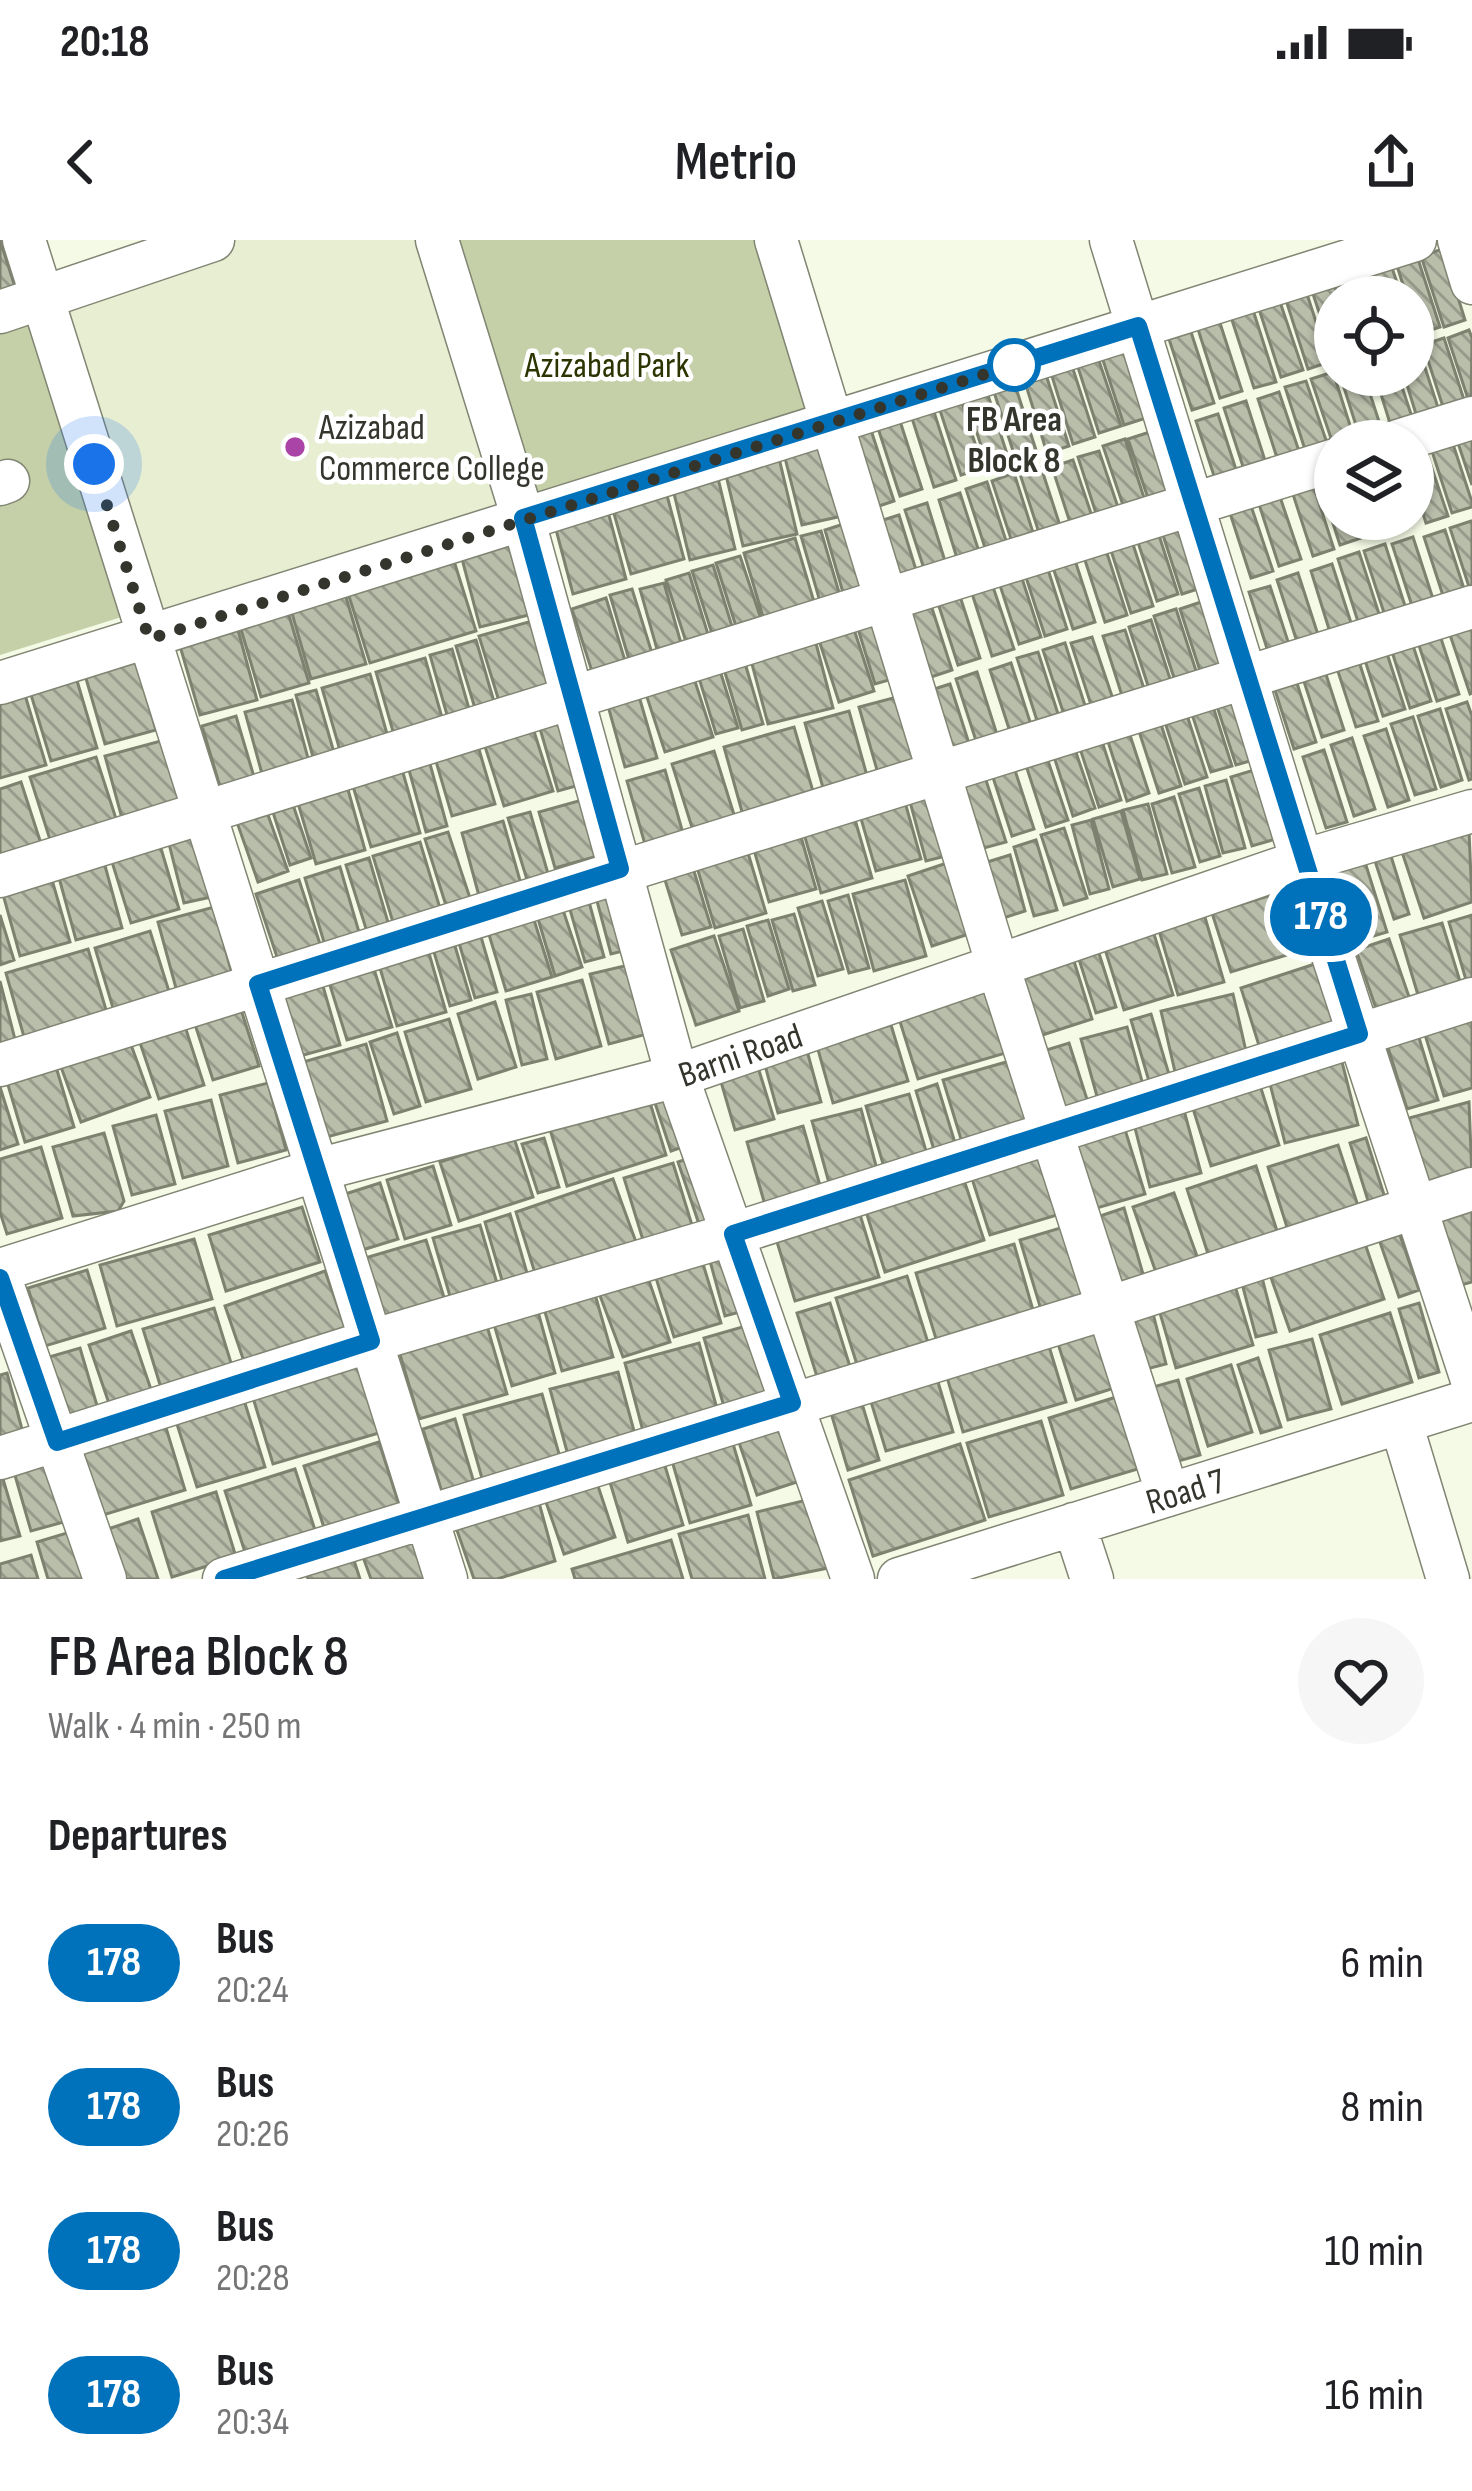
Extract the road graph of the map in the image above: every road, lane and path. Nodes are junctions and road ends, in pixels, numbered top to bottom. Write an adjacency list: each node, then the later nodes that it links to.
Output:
1 (24, 240): 9 (street)
2 (213, 240): 9 (street)
3 (437, 240): 17 (street)
4 (776, 240): 13 (street)
5 (1111, 240): 11 (street)
6 (1415, 240): 11 (street)
7 (1459, 240): 8 (street)
8 (1472, 284)
9 (43, 299): 10 (street); 20 (street)
10 (0, 312)
11 (1138, 326): 13 (street); 16 (street)
12 (1472, 418): 14 (street)
13 (832, 421): 17 (street); 18 (street)
14 (1434, 430)
15 (1314, 467): 16 (street)
16 (1193, 505): 18 (street); 21 (street)
17 (523, 518): 20 (street); 23 (street)
18 (886, 599): 23 (street); 24 (street)
19 (1472, 607): 21 (street)
20 (149, 639): 22 (street); 26 (street)
21 (1246, 679): 24 (street); 27 (street)
22 (0, 683)
23 (572, 698): 26 (street); 28 (street)
24 (939, 772): 28 (street); 30 (street)
25 (1472, 811): 27 (street, Barni Road)
26 (204, 814): 29 (street); 31 (street)
27 (1302, 861): 30 (street, Barni Road); 33 (street)
28 (620, 869): 31 (street); 35 (street)
29 (0, 876)
30 (998, 966): 35 (street, Barni Road); 36 (street)
31 (258, 984): 34 (street); 37 (street)
32 (1472, 999): 33 (street)
33 (1359, 1034): 36 (street); 39 (street)
34 (0, 1065)
35 (677, 1076): 37 (street, Barni Road); 40 (street)
36 (1052, 1132): 40 (street); 42 (street)
37 (317, 1170): 41 (street, Barni Road); 43 (street)
38 (1472, 1189): 39 (street)
39 (1416, 1207): 42 (street); 44 (street)
40 (733, 1234): 43 (street); 46 (street)
41 (0, 1274): 48 (street)
42 (1108, 1308): 46 (street); 50 (street)
43 (371, 1341): 48 (street); 51 (street)
44 (1472, 1379)
45 (1472, 1400): 47 (street, Road 7)
46 (792, 1403): 51 (street); 57 (street)
47 (1401, 1423): 50 (street, Road 7); 60 (street)
48 (57, 1442): 49 (street); 54 (street)
49 (0, 1458)
50 (1168, 1495): 52 (street, Road 7)
51 (426, 1514): 55 (street); 56 (street)
52 (1074, 1524): 53 (street, Road 7); 59 (street)
53 (968, 1569): 58 (street, Road 7)
54 (105, 1579)
55 (224, 1579)
56 (446, 1579)
57 (854, 1579)
58 (898, 1579)
59 (1092, 1579)
60 (1448, 1579)

